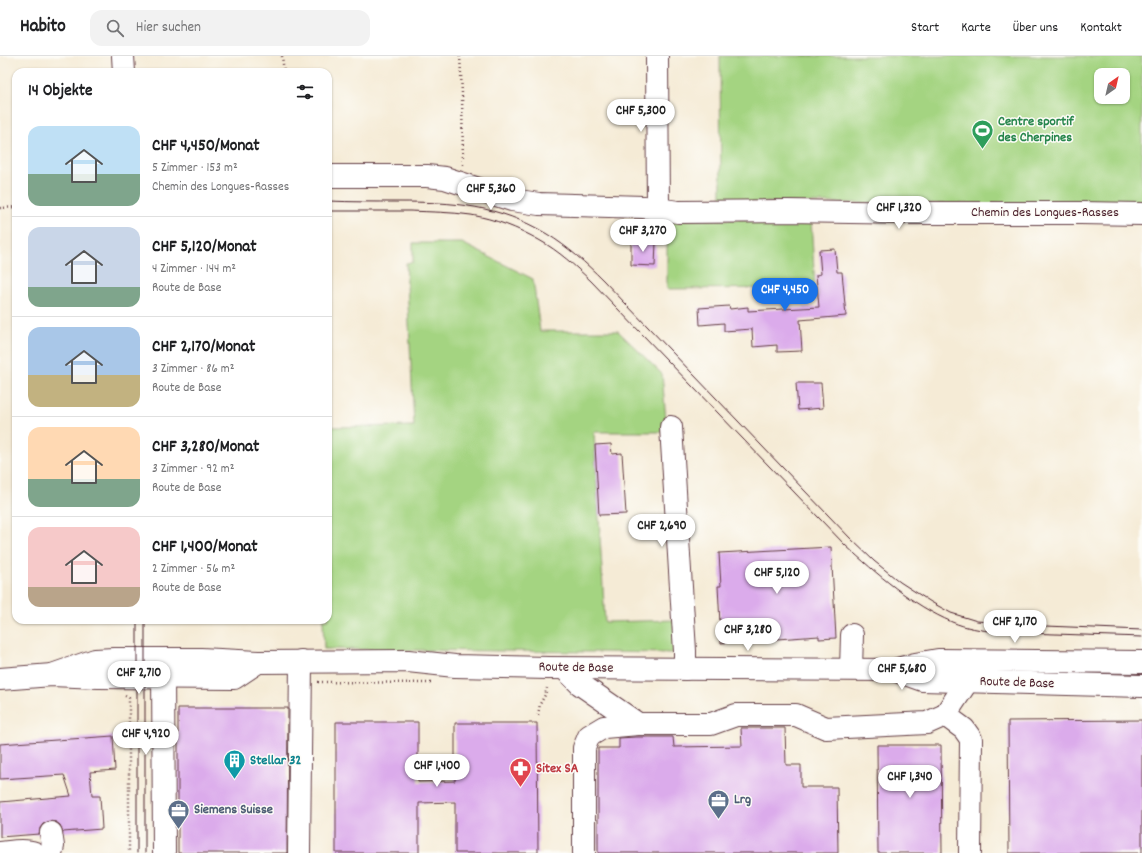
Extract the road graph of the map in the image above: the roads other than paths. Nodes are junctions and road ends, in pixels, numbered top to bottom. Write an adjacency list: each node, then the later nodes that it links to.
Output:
1 (123, 56): 3 (street)
2 (657, 56): 5 (street)
3 (124, 68)
4 (332, 176): 5 (street, Chemin des Longues-Rasses)
5 (658, 209): 6 (street, Chemin des Longues-Rasses)
6 (1142, 214)
7 (671, 427): 13 (street)
8 (852, 635): 14 (street)
9 (301, 661): 11 (street, Route de Base); 12 (street, Route de Base); 24 (street)
10 (1142, 662): 15 (street, Route de Base)
11 (565, 668): 13 (street, Route de Base); 20 (street)
12 (163, 669): 16 (street, Route de Base); 23 (street)
13 (685, 669): 14 (street, Route de Base)
14 (851, 669): 15 (street, Route de Base)
15 (894, 670): 17 (street, Route de Base)
16 (0, 680)
17 (967, 682): 18 (street, Route de Base); 19 (street)
18 (1142, 686)
19 (945, 715): 20 (street); 26 (street)
20 (638, 724): 25 (street)
21 (0, 852): 22 (street)
22 (35, 853)
23 (164, 853)
24 (299, 853)
25 (584, 853)
26 (970, 853)

